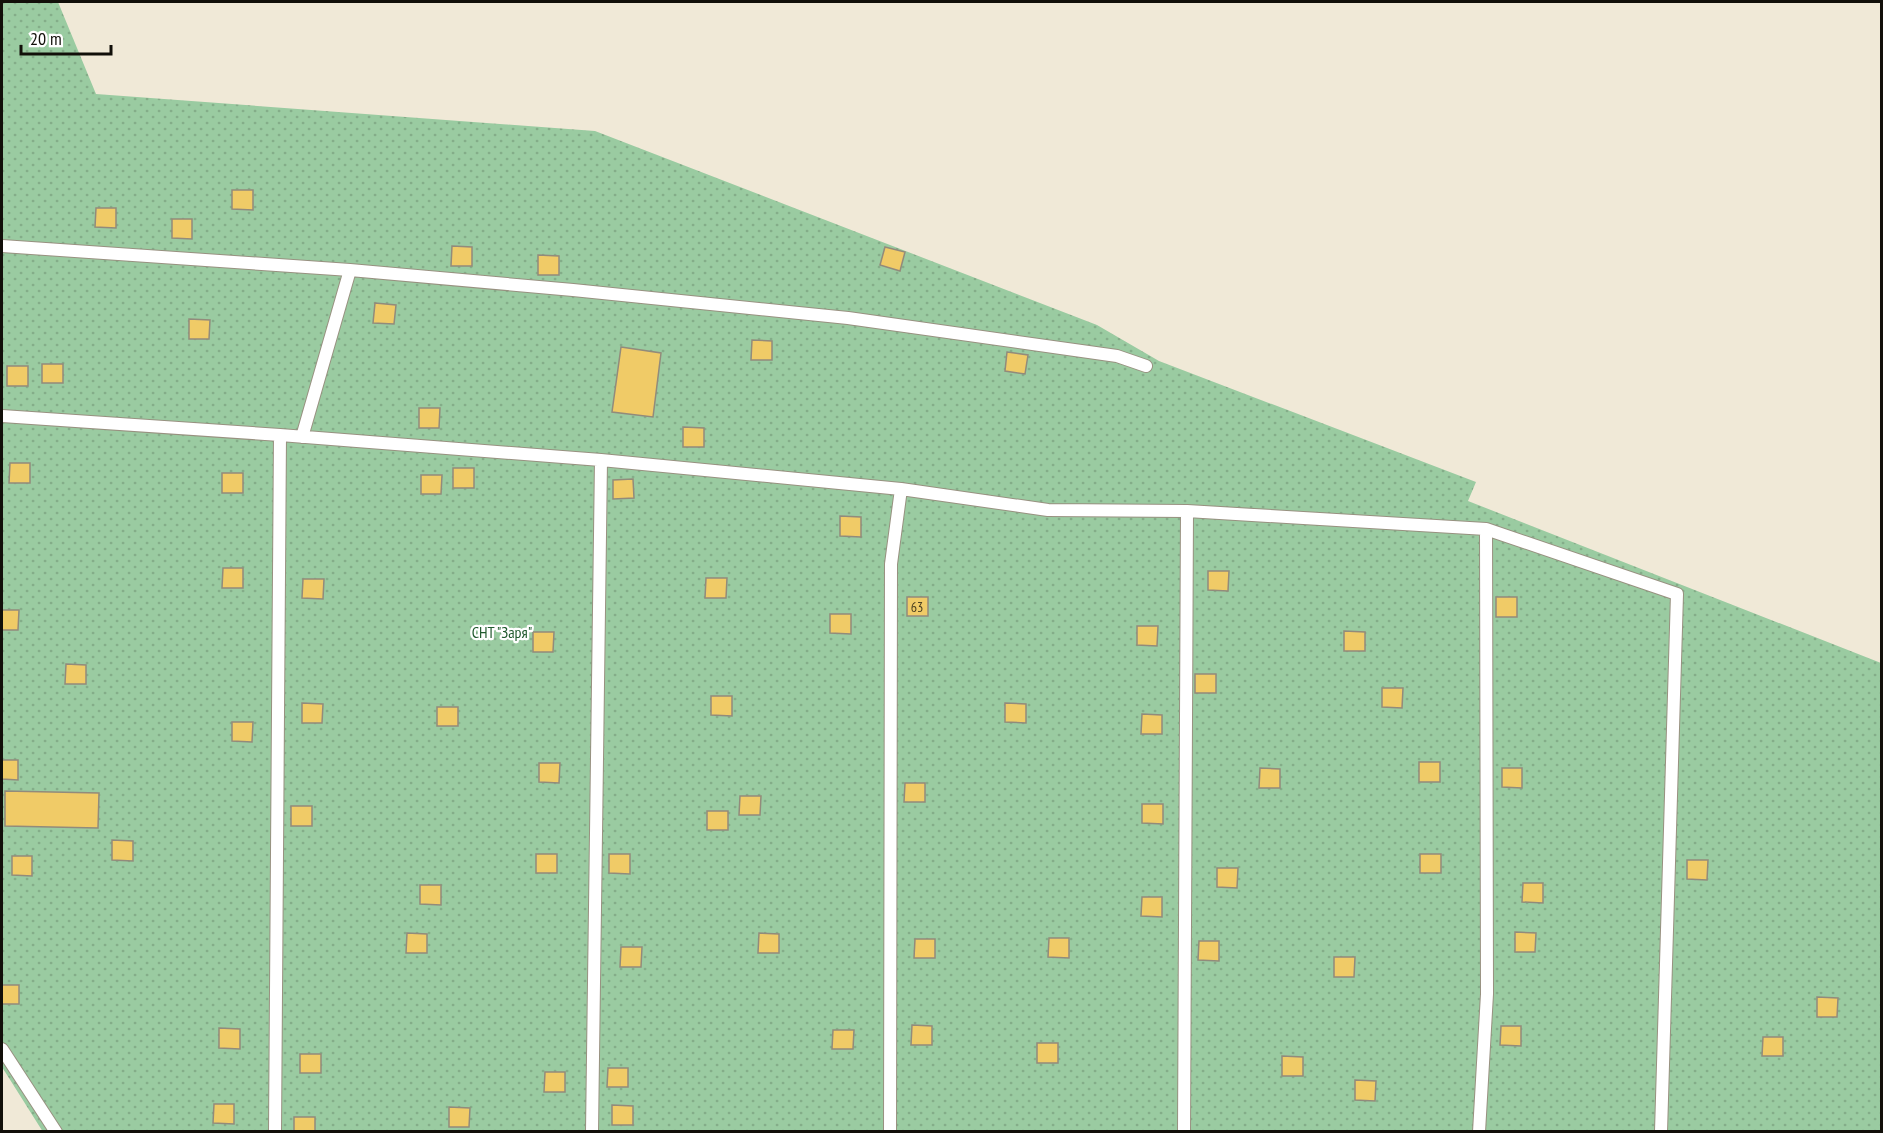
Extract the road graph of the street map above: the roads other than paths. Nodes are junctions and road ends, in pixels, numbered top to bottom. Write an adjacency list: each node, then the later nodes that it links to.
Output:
1 (2, 246): 2 (lane)
2 (350, 270): 3 (lane); 6 (lane)
3 (1146, 366)
4 (2, 416): 5 (lane)
5 (280, 435): 6 (lane); 13 (lane)
6 (302, 437): 7 (lane)
7 (601, 460): 8 (lane); 14 (lane)
8 (901, 489): 9 (lane); 15 (lane)
9 (1187, 511): 10 (lane); 16 (lane)
10 (1486, 529): 17 (lane); 18 (lane)
11 (2, 1048): 12 (lane)
12 (56, 1131)
13 (275, 1131)
14 (592, 1131)
15 (890, 1131)
16 (1184, 1131)
17 (1479, 1131)
18 (1661, 1131)

